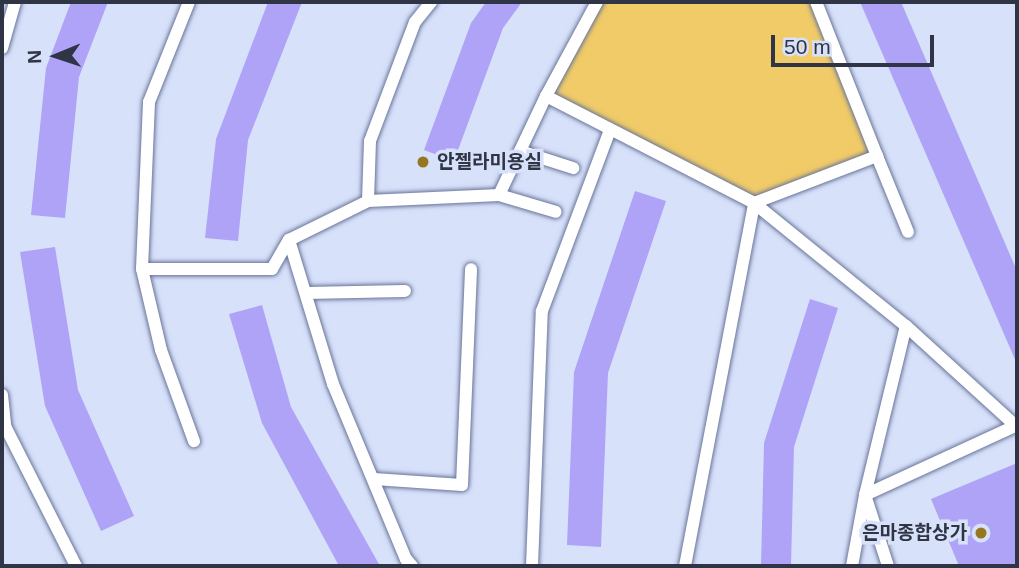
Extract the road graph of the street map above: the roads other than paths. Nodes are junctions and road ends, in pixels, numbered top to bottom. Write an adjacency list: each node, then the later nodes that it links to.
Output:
1 (14, 2): 6 (lane); 7 (lane)
2 (189, 2): 20 (lane)
3 (431, 2): 14 (lane)
4 (597, 2): 8 (lane)
5 (816, 2): 11 (lane)
6 (2, 7)
7 (2, 45)
8 (546, 96): 9 (lane); 10 (lane)
9 (610, 130): 15 (lane); 31 (lane)
10 (520, 151): 12 (lane); 13 (lane)
11 (877, 156): 15 (lane); 17 (lane)
12 (573, 168)
13 (499, 195): 14 (lane); 16 (lane)
14 (368, 201): 18 (lane)
15 (754, 203): 23 (lane); 32 (lane)
16 (555, 212)
17 (908, 232)
18 (289, 240): 20 (lane); 22 (lane)
19 (471, 268): 27 (lane)
20 (142, 269): 26 (lane)
21 (405, 291): 22 (lane)
22 (306, 293): 27 (lane)
23 (906, 326): 25 (lane); 28 (lane)
24 (2, 395): 29 (lane)
25 (1017, 426): 28 (lane)
26 (194, 441)
27 (374, 479): 30 (lane)
28 (865, 495): 33 (lane); 34 (lane)
29 (76, 566)
30 (412, 566)
31 (532, 566)
32 (685, 566)
33 (852, 566)
34 (888, 566)

